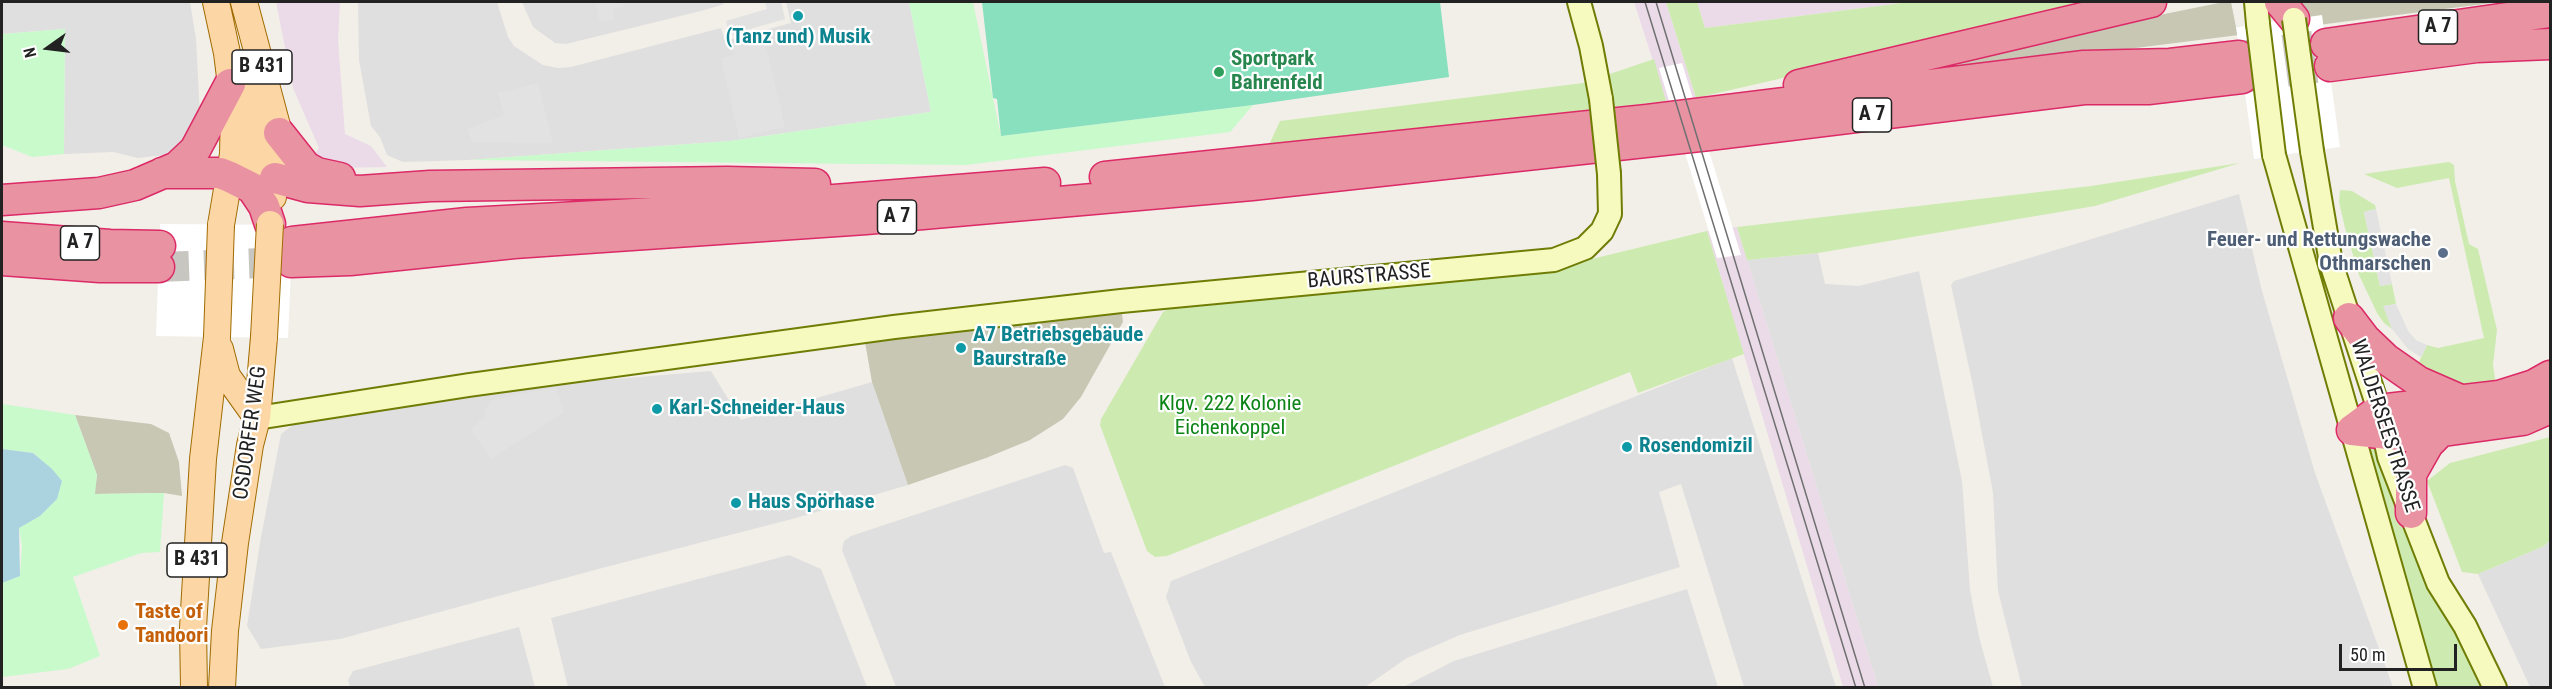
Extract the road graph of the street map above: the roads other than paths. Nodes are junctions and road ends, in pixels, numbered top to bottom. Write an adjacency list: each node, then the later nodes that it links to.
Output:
1 (216, 2): 8 (main road, B 431)
2 (244, 2): 14 (main road, B 431)
3 (1579, 2): 28 (main road, BAURSTRASSE, bridge)
4 (2151, 2): 13 (highway)
5 (2256, 2): 30 (main road, WALDERSEESTRASSE, bridge)
6 (2289, 7): 23 (main road, WALDERSEESTRASSE, bridge)
7 (2550, 12): 9 (highway, A 7)
8 (225, 39): 12 (main road, B 431); 16 (main road, B 431)
9 (2511, 44): 10 (highway, A 7); 11 (highway)
10 (2550, 44)
11 (2550, 62)
12 (231, 84): 15 (highway); 16 (main road, B 431)
13 (1647, 120): 18 (highway, A 7); 21 (highway, A 7)
14 (279, 133): 16 (main road, B 431); 17 (highway)
15 (162, 173): 16 (highway); 19 (highway)
16 (252, 181): 17 (highway); 21 (highway); 24 (main road, OSDORFER WEG / B 431, bridge)
17 (387, 187): 18 (highway)
18 (980, 189): 21 (highway, A 7)
19 (2, 200)
20 (2, 237): 22 (highway, A 7)
21 (284, 243): 28 (main road, OSDORFER WEG / B 431, bridge)
22 (2, 260)
23 (2349, 318): 26 (highway); 29 (main road, WALDERSEESTRASSE)
24 (217, 338): 28 (main road); 33 (main road, OSDORFER WEG / B 431)
25 (2550, 376): 26 (highway)
26 (2464, 401): 29 (highway)
27 (2550, 408): 31 (highway)
28 (257, 418): 34 (main road, OSDORFER WEG / B 431)
29 (2381, 422): 30 (highway); 31 (highway); 32 (main road, WALDERSEESTRASSE)
30 (2352, 430): 35 (main road, WALDERSEESTRASSE)
31 (2439, 433): 32 (highway)
32 (2411, 513): 36 (main road, WALDERSEESTRASSE)
33 (194, 687)
34 (222, 687)
35 (2425, 687)
36 (2495, 687)

